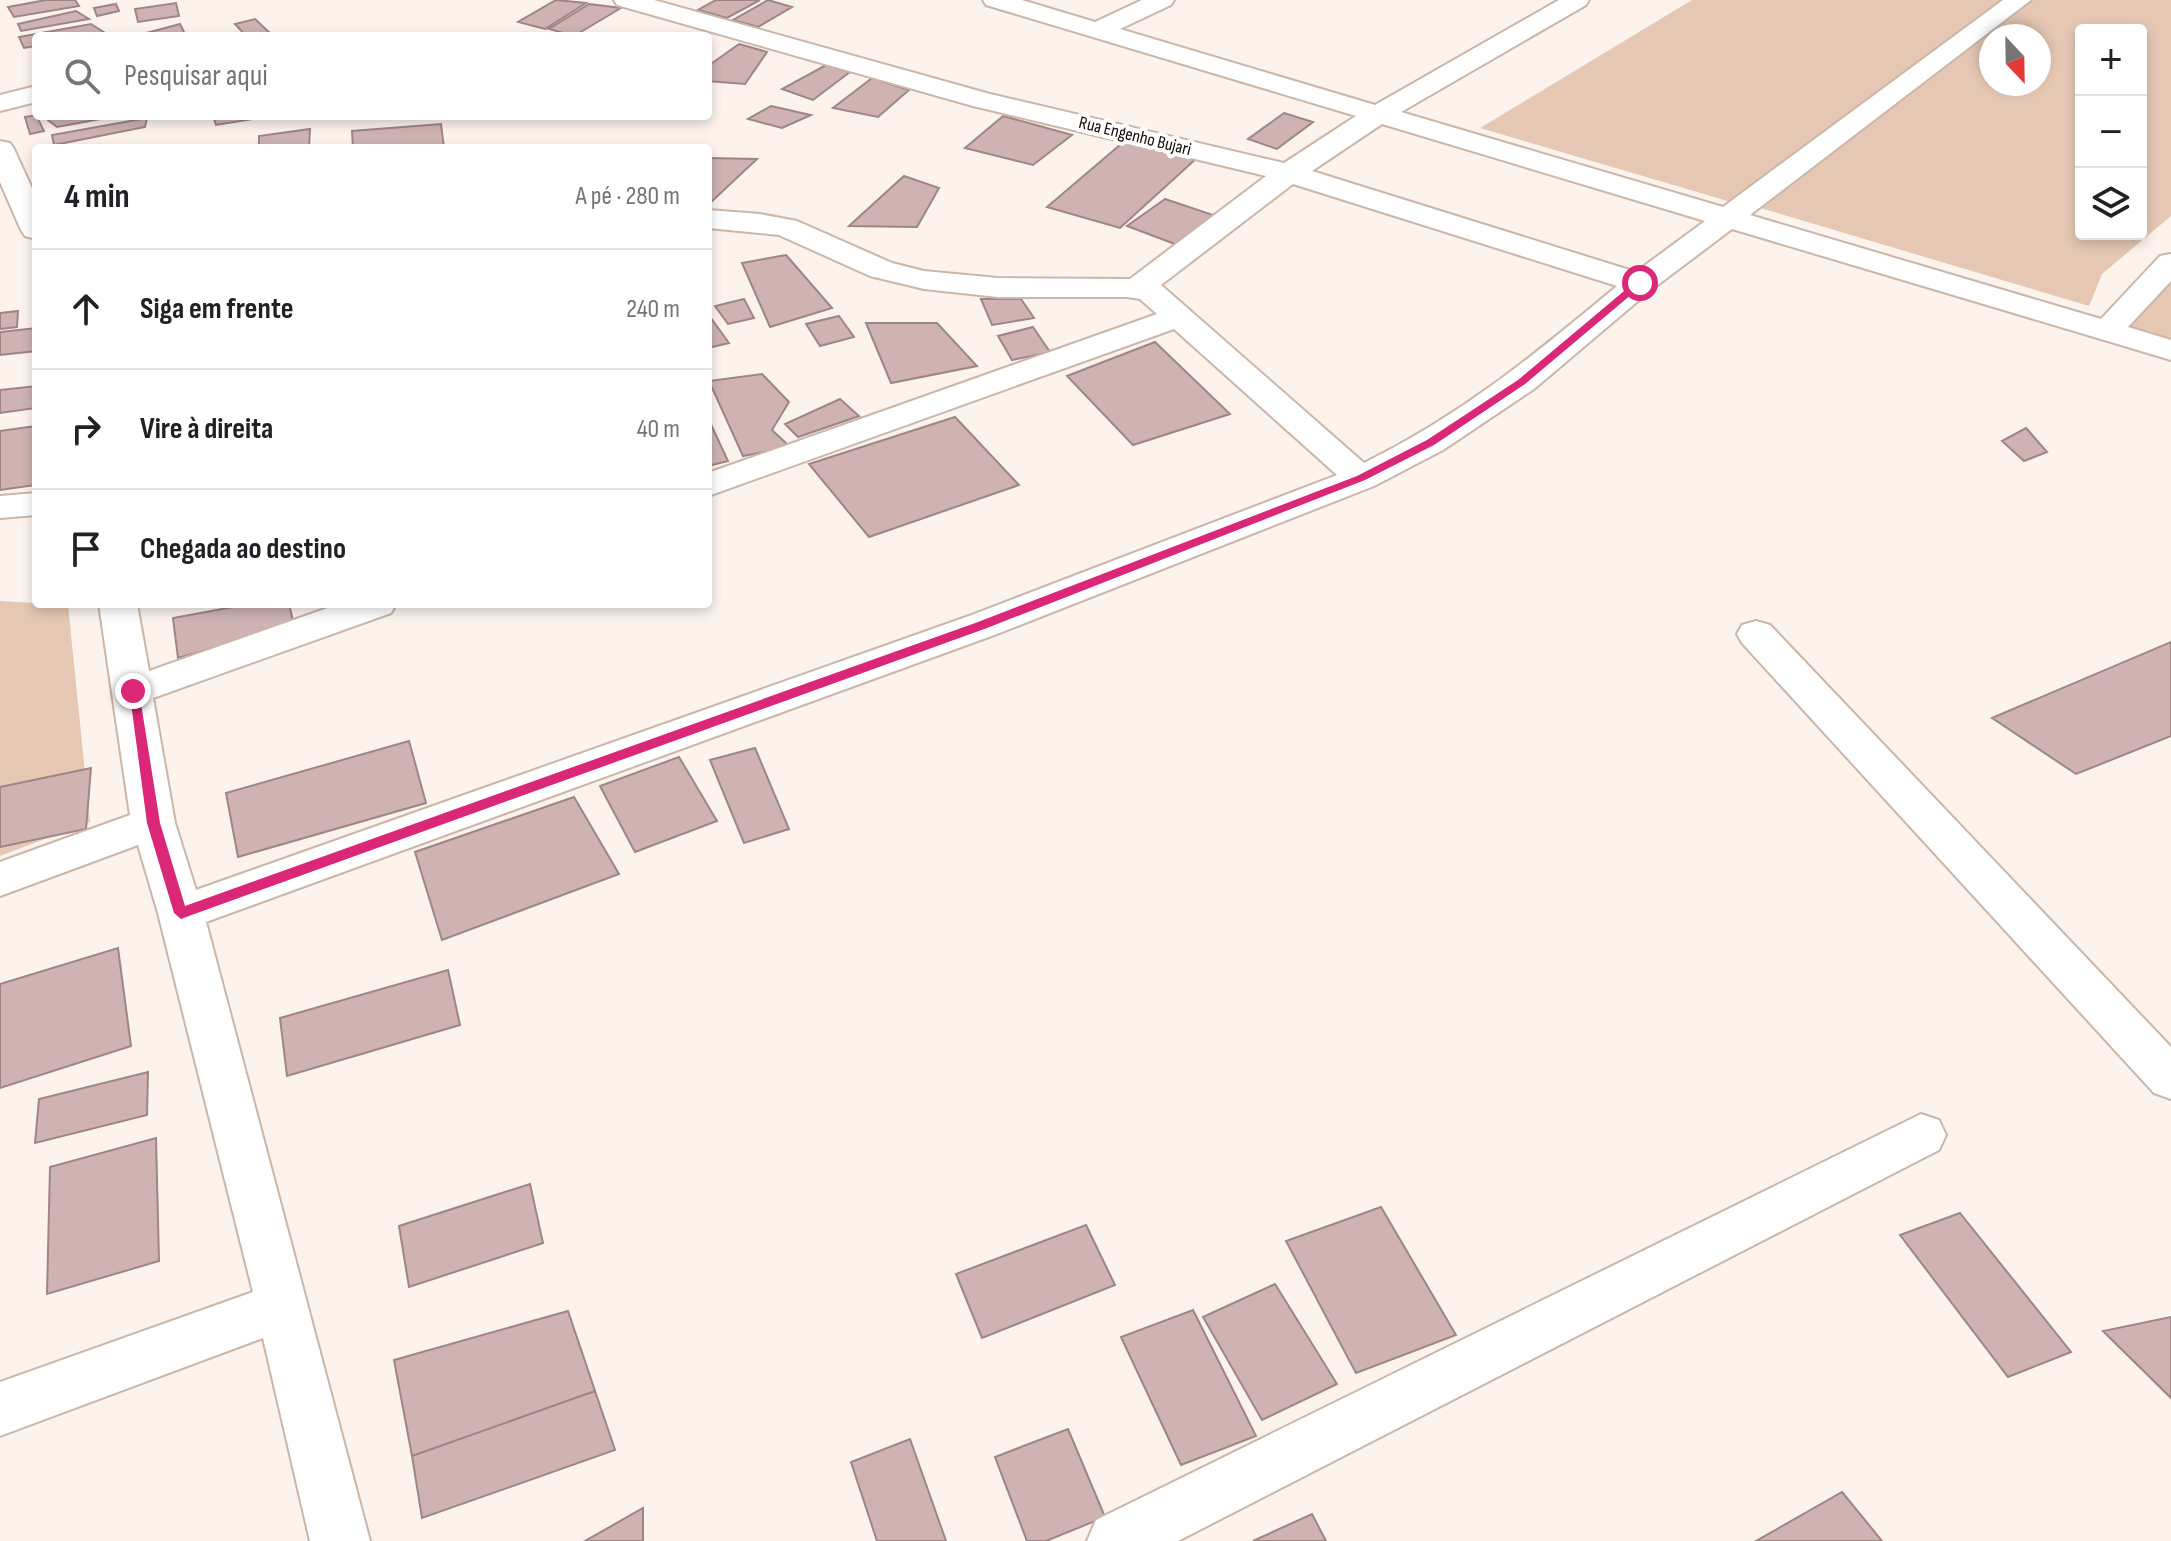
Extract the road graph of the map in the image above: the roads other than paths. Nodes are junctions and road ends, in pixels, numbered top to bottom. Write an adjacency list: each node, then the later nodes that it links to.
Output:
1 (626, 0): 11 (street, Rua Engenho Bujari)
2 (995, 0): 6 (street)
3 (1162, 0): 6 (street)
4 (1577, 0): 9 (street)
5 (2019, 0): 12 (street)
6 (1100, 29): 9 (street)
7 (32, 95): 8 (street)
8 (0, 103)
9 (1377, 115): 11 (street); 12 (street)
10 (0, 149): 14 (street)
11 (1289, 173): 18 (street, Rua Engenho Bujari); 19 (street)
12 (1725, 218): 18 (street); 21 (street)
13 (712, 219): 15 (street)
14 (32, 220)
15 (775, 225): 16 (street); 19 (street)
16 (712, 243)
17 (2171, 263): 21 (street)
18 (1640, 283): 23 (street)
19 (1137, 288): 20 (street)
20 (1179, 317): 23 (street); 24 (street)
21 (2107, 331): 22 (street)
22 (2171, 350)
23 (1361, 478): 33 (street)
24 (712, 484)
25 (32, 504): 26 (street)
26 (0, 507)
27 (119, 608): 30 (street)
28 (366, 608): 30 (street)
29 (1756, 634): 34 (street)
30 (133, 691): 31 (street)
31 (153, 823): 32 (street); 33 (street)
32 (0, 879)
33 (181, 913): 36 (street)
34 (2171, 1079)
35 (1921, 1135): 39 (street)
36 (283, 1306): 37 (street); 38 (street)
37 (0, 1409)
38 (340, 1541)
39 (1117, 1541)

